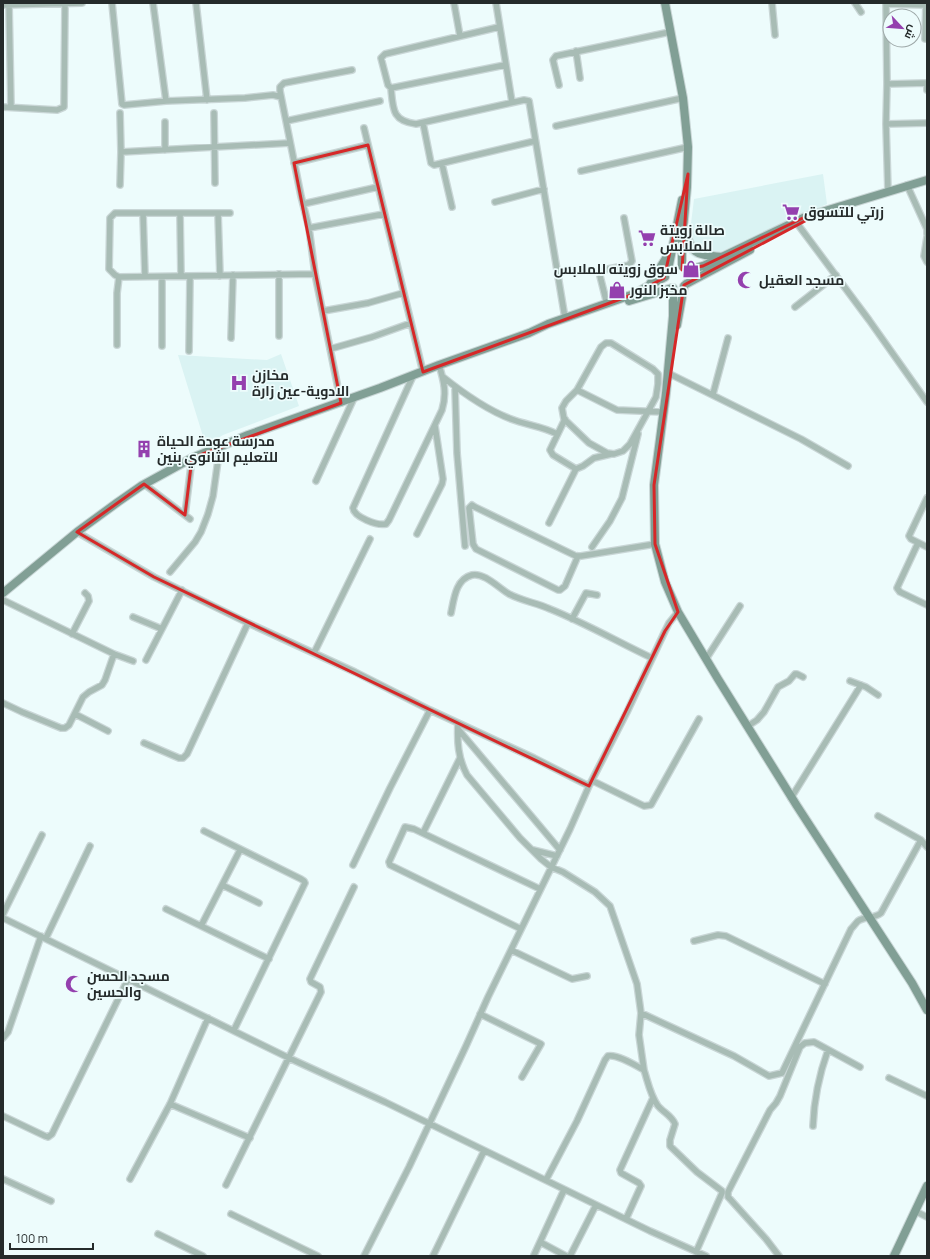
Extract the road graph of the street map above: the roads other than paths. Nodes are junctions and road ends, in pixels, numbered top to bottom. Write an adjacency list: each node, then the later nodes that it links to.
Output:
1 (112, 3): 33 (street)
2 (154, 3): 33 (street)
3 (196, 3): 32 (street)
4 (454, 3): 19 (street)
5 (496, 3): 16 (street)
6 (665, 3): 17 (main road)
7 (772, 3): 18 (street)
8 (854, 3): 15 (street)
9 (886, 3): 14 (street); 26 (street)
10 (56, 4): 12 (street); 13 (street)
11 (82, 4): 13 (street)
12 (6, 5): 37 (street)
13 (65, 5): 37 (street)
14 (927, 5): 20 (street)
15 (861, 12)
16 (500, 27): 19 (street); 22 (street)
17 (670, 32): 21 (street); 31 (main road)
18 (775, 35)
19 (460, 36): 28 (street)
20 (925, 39)
21 (576, 51): 24 (street); 27 (street)
22 (505, 65): 28 (street); 35 (street)
23 (352, 70): 30 (street)
24 (580, 78)
25 (927, 83): 26 (street); 29 (street)
26 (887, 84): 44 (street)
27 (559, 85)
28 (391, 88): 42 (street)
29 (927, 90)
30 (281, 97): 32 (street); 40 (street)
31 (683, 98): 45 (street); 50 (main road)
32 (207, 100): 33 (street)
33 (166, 101)
34 (380, 101): 40 (street)
35 (512, 102): 42 (street); 47 (street)
36 (3, 107): 37 (street)
37 (11, 107)
38 (214, 113): 51 (street)
39 (120, 114): 53 (street)
40 (286, 121): 48 (street)
41 (165, 122): 52 (street)
42 (423, 123): 55 (street)
43 (927, 123): 44 (street)
44 (886, 124): 64 (street)
45 (556, 126)
46 (364, 128): 49 (street)
47 (536, 141): 55 (street); 63 (street)
48 (290, 143): 51 (street); 54 (street)
49 (368, 145): 54 (street); 62 (street)
50 (688, 147): 56 (street); 57 (main road)
51 (215, 148): 52 (street); 59 (street)
52 (165, 150): 53 (street)
53 (121, 152): 60 (street)
54 (294, 163): 66 (street)
55 (442, 164): 67 (street)
56 (581, 171)
57 (688, 174): 76 (main road); 80 (main road)
58 (927, 180): 61 (main road)
59 (215, 183)
60 (120, 185)
61 (907, 185): 64 (main road); 78 (street)
62 (378, 186): 66 (street); 73 (street)
63 (544, 190): 65 (street); 102 (street)
64 (888, 191): 72 (main road)
65 (495, 202)
66 (303, 204): 77 (street)
67 (452, 207)
68 (230, 212): 71 (street)
69 (143, 213): 70 (street); 89 (street); 93 (street)
70 (180, 213): 71 (street); 90 (street)
71 (218, 213): 92 (street)
72 (820, 213): 75 (main road); 81 (main road)
73 (384, 214): 77 (street); 98 (street)
74 (624, 218): 99 (street)
75 (799, 226): 88 (street); 95 (main road)
76 (684, 227): 81 (main road); 83 (main road)
77 (309, 228): 86 (street)
78 (927, 234)
79 (927, 238): 82 (street)
80 (674, 242): 84 (main road); 96 (main road)
81 (722, 257): 83 (main road)
82 (927, 262)
83 (684, 268): 84 (main road); 95 (main road)
84 (667, 273): 96 (main road); 97 (main road)
85 (279, 274): 86 (street); 87 (street); 105 (street)
86 (316, 274): 101 (street)
87 (233, 275): 92 (street); 106 (street)
88 (836, 275): 100 (street); 122 (street)
89 (145, 276): 93 (street); 94 (street)
90 (181, 276): 91 (street); 94 (street)
91 (190, 276): 92 (street); 111 (street)
92 (220, 276)
93 (119, 277): 108 (street)
94 (162, 277): 109 (street)
95 (685, 285): 97 (main road); 114 (main road)
96 (648, 287): 99 (main road)
97 (673, 288): 104 (main road); 119 (main road)
98 (403, 293): 101 (street); 103 (street)
99 (607, 304): 102 (main road)
100 (795, 307)
101 (323, 311): 110 (street)
102 (565, 318): 104 (main road)
103 (411, 323): 110 (street); 113 (street)
104 (529, 333): 112 (main road)
105 (279, 336)
106 (231, 338)
107 (728, 338): 120 (street)
108 (117, 345)
109 (162, 346)
110 (330, 349): 123 (street)
111 (189, 351)
112 (440, 365): 113 (main road); 116 (street)
113 (422, 372): 115 (main road)
114 (670, 374): 119 (main road); 120 (street)
115 (413, 376): 121 (main road); 127 (street)
116 (443, 377): 117 (street); 127 (street)
117 (455, 387): 129 (street); 144 (street)
118 (577, 390): 124 (street); 124 (street); 126 (street)
119 (666, 393): 125 (main road)
120 (713, 394): 133 (street)
121 (354, 398): 123 (main road); 135 (street)
122 (927, 402)
123 (340, 403): 130 (main road)
124 (648, 412): 125 (street); 128 (street)
125 (663, 412): 143 (main road)
126 (565, 419): 129 (street); 131 (street)
127 (434, 426): 140 (street)
128 (640, 426): 131 (street); 145 (street)
129 (558, 434): 134 (street)
130 (220, 446): 132 (main road); 148 (street)
131 (612, 454): 134 (street)
132 (192, 458): 136 (main road); 136 (street)
133 (848, 466)
134 (576, 469): 138 (street)
135 (316, 481)
136 (144, 484): 139 (main road)
137 (927, 498): 142 (street)
138 (549, 523)
139 (77, 532): 149 (street); 150 (main road)
140 (417, 534)
141 (370, 539): 163 (street)
142 (918, 543): 146 (street); 154 (street)
143 (655, 544): 147 (street); 156 (main road)
144 (465, 546)
145 (592, 547)
146 (927, 547)
147 (578, 556): 147 (street)
148 (170, 572)
149 (182, 590): 160 (street); 161 (street)
150 (3, 593)
151 (85, 593): 162 (street)
152 (597, 595): 159 (street)
153 (3, 600): 162 (street)
154 (927, 605)
155 (740, 606): 166 (street)
156 (678, 612): 165 (street); 166 (main road)
157 (451, 613): 159 (street)
158 (133, 617): 161 (street)
159 (572, 619): 165 (street)
160 (248, 622): 163 (street); 180 (street)
161 (162, 629): 168 (street)
162 (72, 634): 164 (street)
163 (314, 653): 174 (street)
164 (114, 654): 167 (street); 175 (street)
165 (652, 658): 182 (street)
166 (706, 659): 178 (main road)
167 (133, 660)
168 (146, 660)
169 (803, 677): 178 (street)
170 (850, 681): 171 (street)
171 (861, 684): 172 (street); 183 (street)
172 (878, 695)
173 (3, 703): 175 (street)
174 (430, 710): 177 (street); 195 (street)
175 (75, 714): 179 (street)
176 (699, 719): 182 (street)
177 (458, 726): 181 (street); 182 (street); 193 (street)
178 (748, 726): 183 (main road)
179 (108, 730)
180 (144, 743)
181 (460, 758): 186 (street); 192 (street)
182 (591, 783): 193 (street)
183 (792, 798): 204 (main road)
184 (878, 816): 188 (street)
185 (204, 831): 191 (street)
186 (423, 833): 199 (street); 206 (street)
187 (42, 834): 202 (street)
188 (921, 840): 190 (street); 204 (street)
189 (90, 846): 207 (street)
190 (927, 847)
191 (240, 850): 197 (street); 210 (street)
192 (532, 850): 194 (street); 196 (street)
193 (560, 850): 194 (street)
194 (557, 856): 196 (street)
195 (353, 865)
196 (551, 866): 199 (street); 215 (street)
197 (222, 884): 200 (street); 205 (street)
198 (354, 887): 221 (street)
199 (540, 889): 206 (street)
200 (259, 903)
201 (166, 909): 205 (street)
202 (3, 914)
203 (3, 918): 207 (street)
204 (869, 918): 213 (street); 214 (main road)
205 (201, 926): 210 (street)
206 (521, 929): 209 (street)
207 (43, 937): 212 (street); 219 (street)
208 (694, 941): 213 (street)
209 (511, 950): 211 (street); 216 (street)
210 (269, 959): 218 (street)
211 (587, 976)
212 (128, 979): 217 (street); 229 (street)
213 (824, 984): 215 (street)
214 (927, 1010)
215 (641, 1013): 223 (street)
216 (480, 1014): 224 (street); 230 (street)
217 (208, 1018): 218 (street); 228 (street)
218 (234, 1030): 221 (street)
219 (3, 1038)
220 (828, 1050): 222 (street); 231 (street); 258 (street)
221 (289, 1058): 230 (street); 232 (street)
222 (860, 1067)
223 (644, 1070): 227 (street); 236 (street)
224 (522, 1077)
225 (888, 1078): 226 (street)
226 (927, 1096)
227 (653, 1098): 245 (street); 248 (street)
228 (170, 1104): 232 (street); 235 (street)
229 (3, 1116)
230 (430, 1123): 233 (street); 253 (street)
231 (813, 1126)
232 (250, 1138): 237 (street)
233 (484, 1151): 236 (street); 254 (street)
234 (3, 1178): 240 (street)
235 (130, 1179)
236 (546, 1180): 239 (street)
237 (226, 1185)
238 (927, 1186): 242 (main road)
239 (564, 1190): 241 (street); 247 (street)
240 (51, 1201)
241 (596, 1205): 245 (street); 256 (street)
242 (915, 1211): 244 (street); 250 (main road)
243 (231, 1214): 252 (street)
244 (927, 1218)
245 (626, 1219): 248 (street)
246 (158, 1234): 251 (street)
247 (540, 1242): 249 (street); 255 (street)
248 (696, 1252): 257 (street)
249 (534, 1255)
250 (896, 1255)
251 (203, 1256)
252 (318, 1256)
253 (364, 1256)
254 (433, 1256)
255 (566, 1256)
256 (570, 1256)
257 (706, 1256)
258 (779, 1256)

